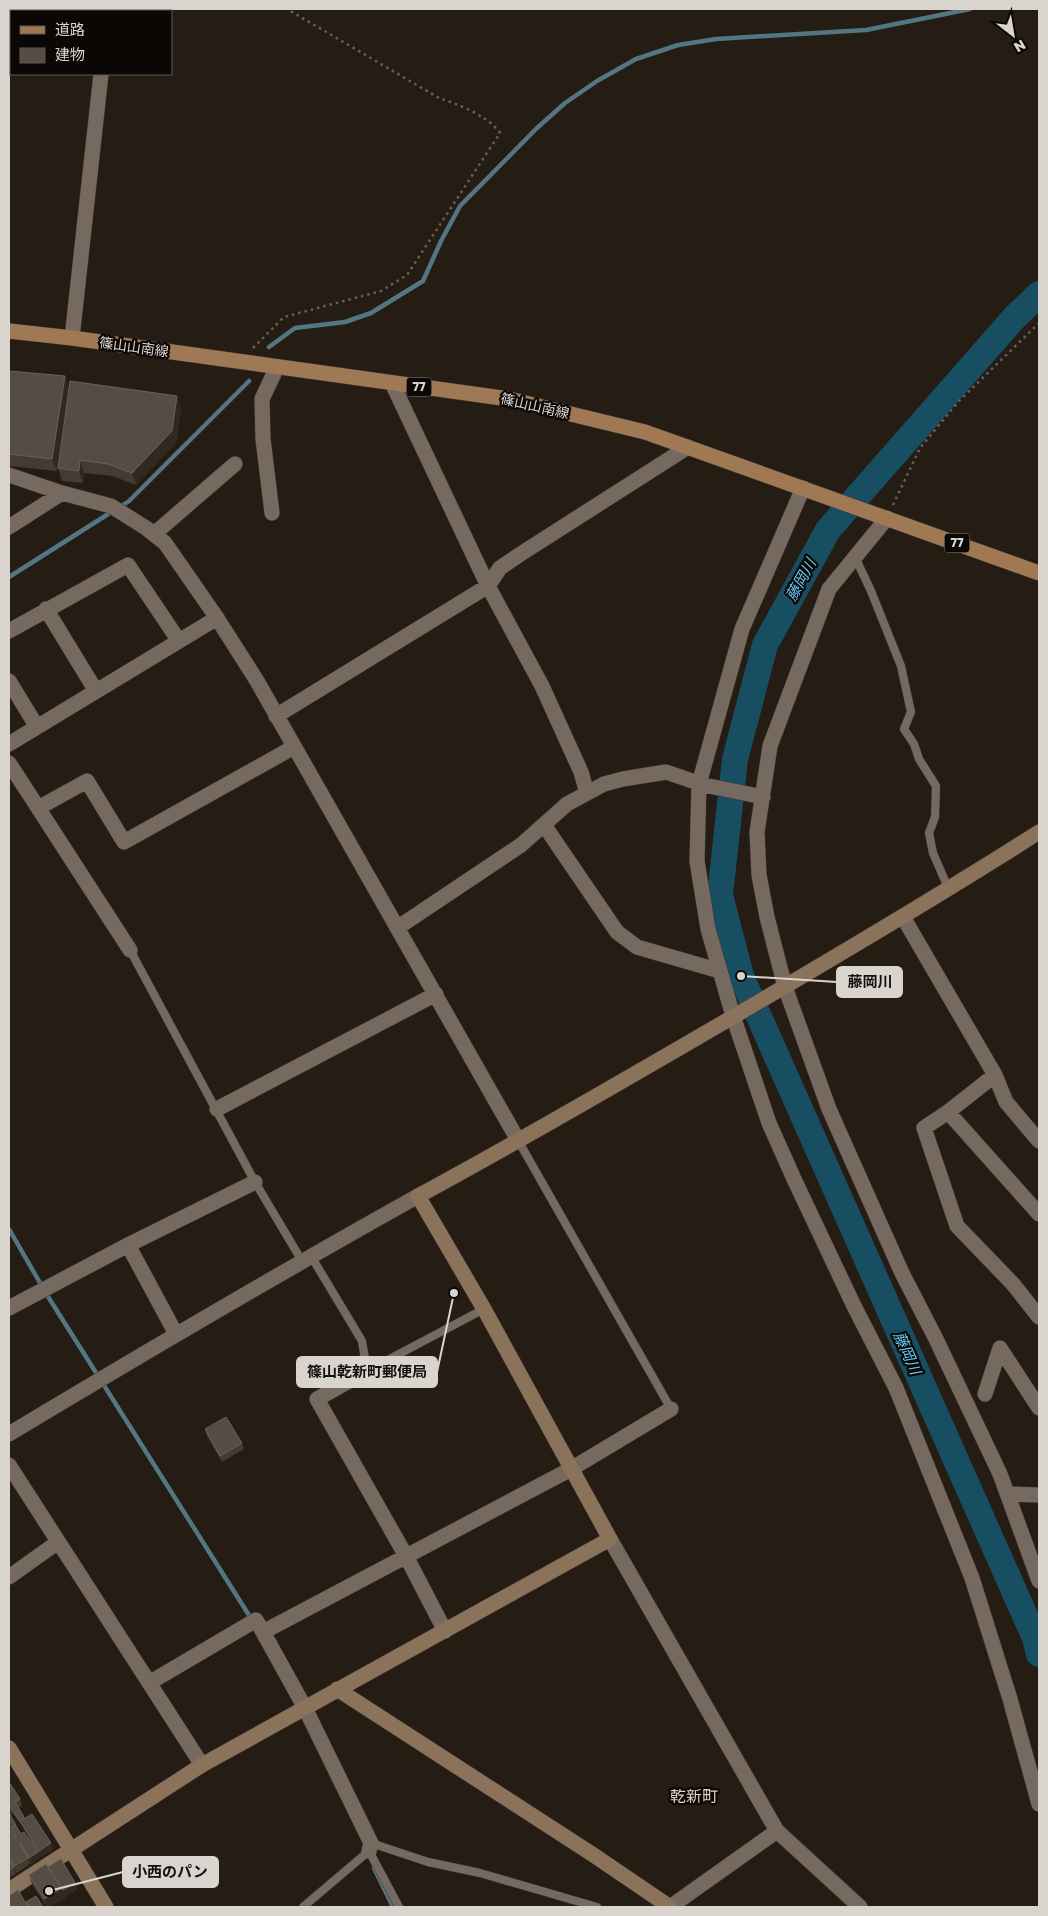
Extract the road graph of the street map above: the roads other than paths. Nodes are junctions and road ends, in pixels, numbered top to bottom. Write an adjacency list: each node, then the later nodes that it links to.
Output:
1 (101, 75): 3 (street)
2 (9, 331): 3 (main road, 篠山山南線 / 77)
3 (72, 338): 4 (main road, 篠山山南線 / 77)
4 (277, 367): 5 (main road, 篠山山南線 / 77); 11 (street)
5 (392, 383): 6 (main road, 篠山山南線 / 77); 17 (street)
6 (688, 447): 9 (main road, 篠山山南線 / 77); 17 (street)
7 (234, 464): 14 (street)
8 (9, 475): 10 (street)
9 (802, 488): 12 (main road, 篠山山南線 / 77); 29 (street)
10 (62, 493): 13 (street); 14 (street)
11 (272, 513)
12 (881, 515): 15 (street); 16 (main road, 篠山山南線 / 77)
13 (9, 526)
14 (154, 534): 19 (street)
15 (856, 557): 31 (street); 35 (lane)
16 (1039, 572)
17 (488, 586): 24 (street); 30 (street)
18 (46, 609): 20 (street); 21 (street); 23 (street)
19 (217, 618): 21 (street); 24 (street)
20 (9, 631)
21 (179, 641): 23 (street)
22 (9, 681): 25 (street)
23 (96, 692): 25 (street)
24 (276, 716): 27 (street)
25 (36, 728): 26 (street)
26 (9, 744)
27 (294, 747): 32 (street); 37 (street)
28 (9, 763): 32 (street)
29 (702, 784): 30 (street); 31 (street); 39 (street)
30 (587, 793): 33 (street)
31 (759, 796): 40 (street)
32 (38, 808): 38 (street)
33 (544, 825): 37 (street); 39 (street)
34 (1039, 832): 35 (street)
35 (949, 890): 36 (street)
36 (902, 917): 40 (street); 43 (street)
37 (396, 928): 41 (street)
38 (130, 950): 44 (lane)
39 (720, 971): 42 (street)
40 (780, 990): 42 (street); 64 (street)
41 (436, 994): 44 (street); 47 (street)
42 (736, 1015): 47 (street); 78 (street)
43 (995, 1075): 45 (street); 46 (street)
44 (217, 1109): 48 (lane)
45 (948, 1112): 50 (street); 55 (street)
46 (1039, 1141)
47 (519, 1142): 49 (street); 60 (lane)
48 (255, 1182): 51 (street); 52 (lane)
49 (418, 1196): 52 (street); 54 (street)
50 (1039, 1214)
51 (128, 1245): 53 (street); 56 (street)
52 (306, 1258): 56 (street); 57 (lane)
53 (9, 1308)
54 (484, 1309): 57 (lane); 63 (street)
55 (1039, 1317)
56 (176, 1334): 61 (street)
57 (367, 1371): 68 (street)
58 (985, 1394): 59 (street)
59 (1039, 1408)
60 (671, 1409): 63 (street)
61 (9, 1434)
62 (9, 1465): 67 (street)
63 (571, 1469): 66 (street); 68 (street)
64 (1008, 1494): 65 (street); 70 (street)
65 (1039, 1495)
66 (610, 1539): 71 (street); 79 (street)
67 (58, 1542): 69 (street); 73 (street)
68 (406, 1556): 71 (street); 72 (street)
69 (9, 1577)
70 (1039, 1581)
71 (445, 1631): 74 (street)
72 (263, 1632): 73 (street); 75 (street)
73 (149, 1683): 77 (street)
74 (337, 1689): 75 (street); 87 (street)
75 (305, 1708): 77 (street); 80 (street)
76 (9, 1748): 81 (street)
77 (202, 1765): 81 (street)
78 (1039, 1804)
79 (777, 1831): 87 (street); 88 (street)
80 (370, 1847): 84 (lane); 85 (lane); 86 (lane)
81 (71, 1851): 82 (street); 83 (street)
82 (9, 1890)
83 (106, 1907)
84 (303, 1907)
85 (399, 1907)
86 (597, 1907)
87 (670, 1907)
88 (860, 1907)

